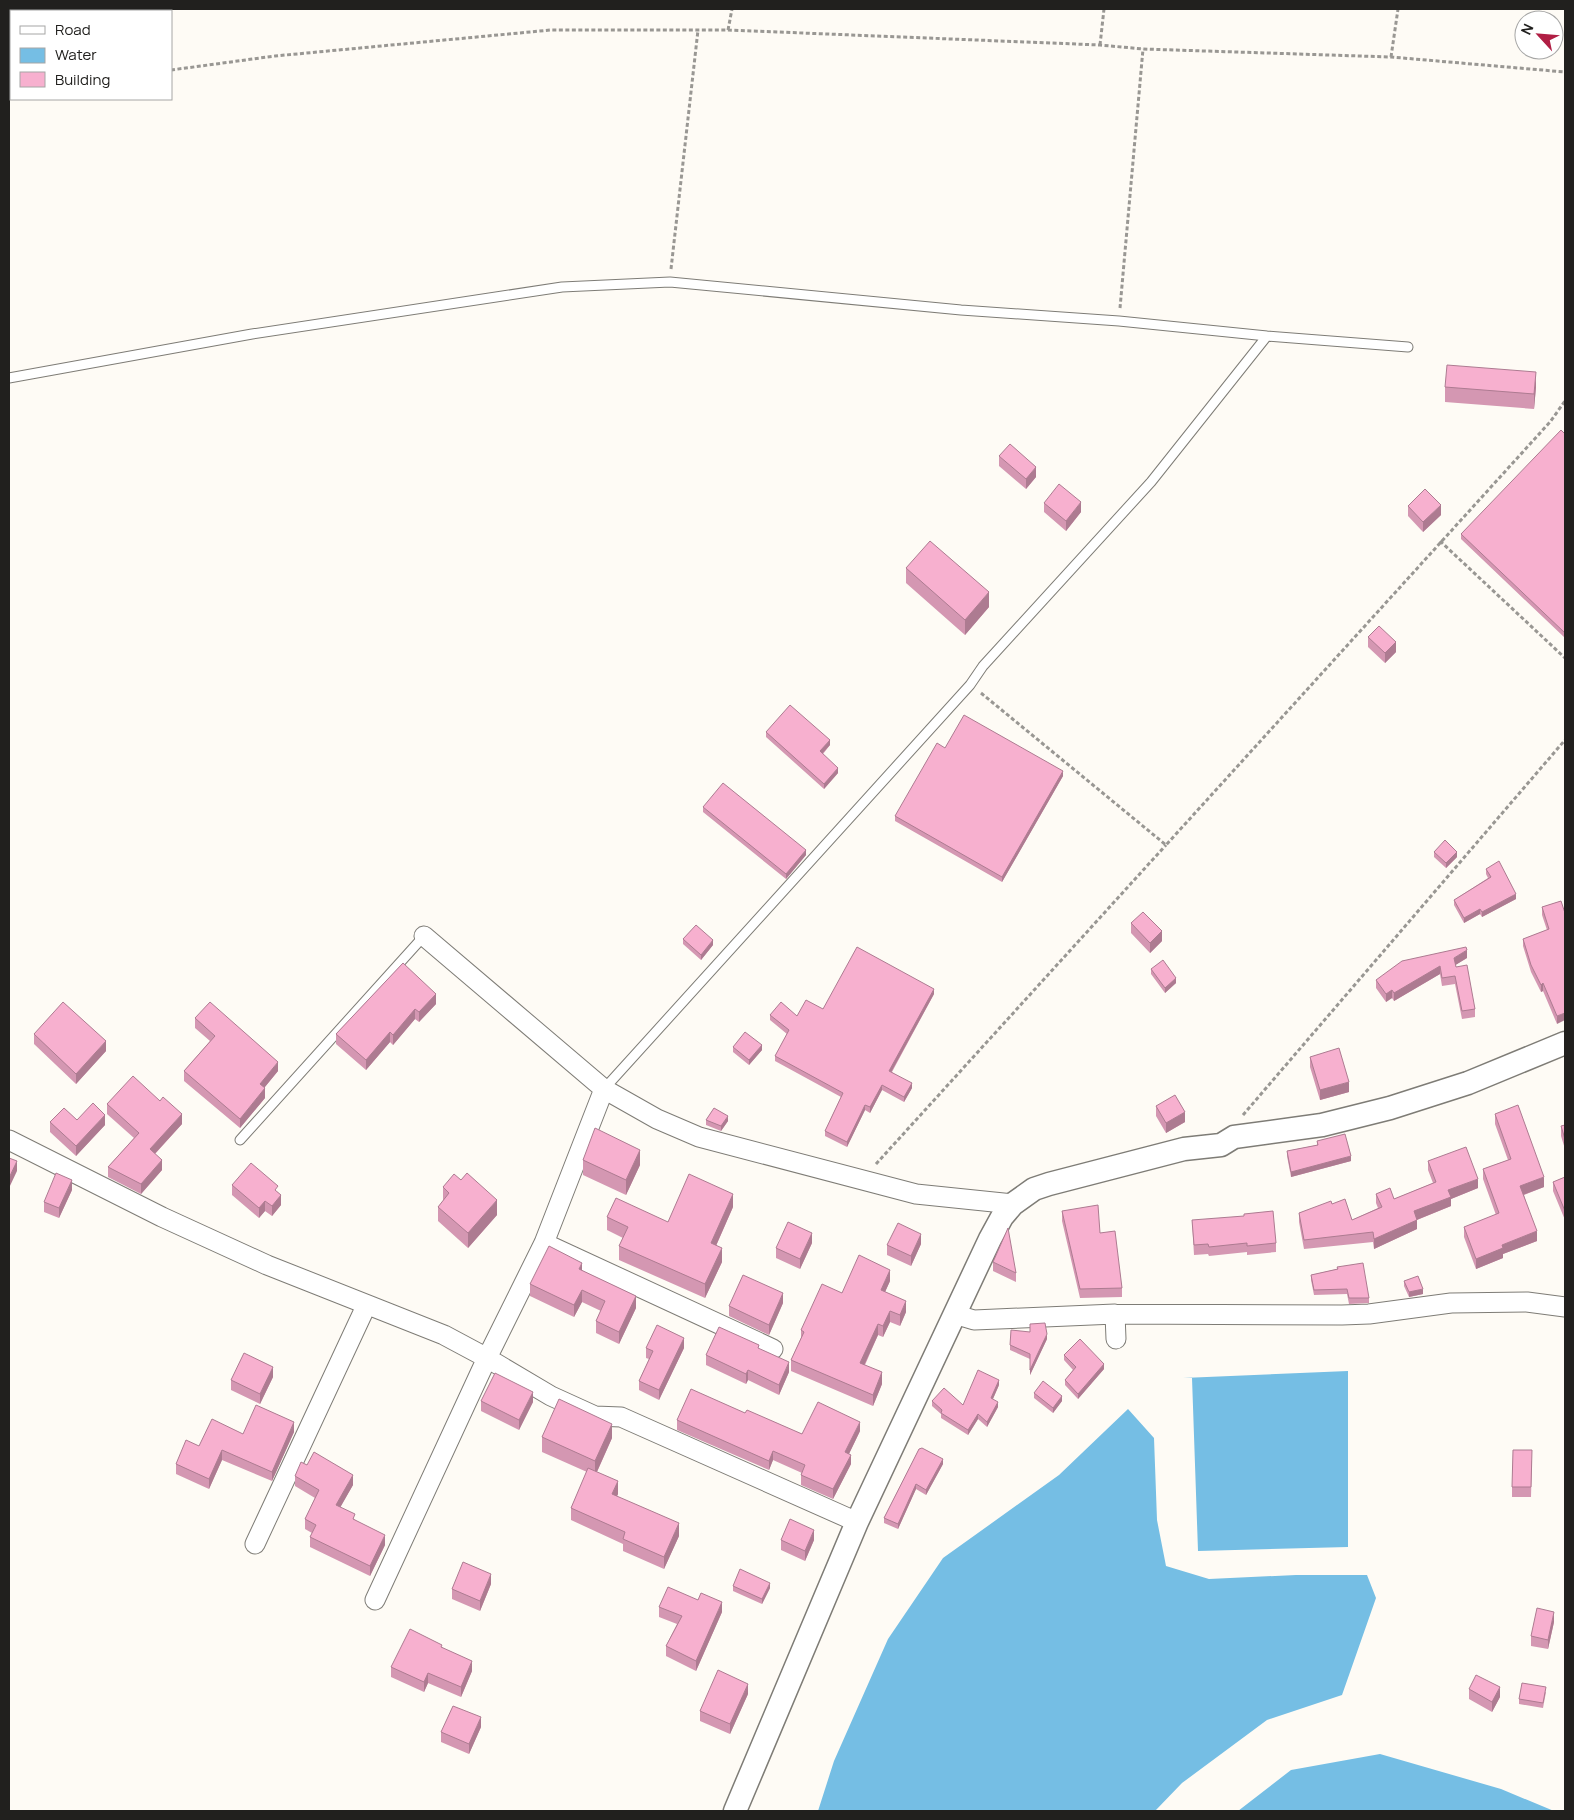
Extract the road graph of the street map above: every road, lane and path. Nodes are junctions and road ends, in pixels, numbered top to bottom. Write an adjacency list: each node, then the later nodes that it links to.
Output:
1 (732, 9): 5 (path)
2 (1104, 9): 6 (path)
3 (1398, 9): 8 (path)
4 (698, 29): 5 (path); 9 (path); 11 (path)
5 (728, 30): 6 (path)
6 (1100, 45): 7 (path)
7 (1142, 49): 8 (path); 12 (path)
8 (1391, 57): 10 (path)
9 (172, 70)
10 (1565, 72)
11 (670, 282): 12 (lane); 15 (lane)
12 (1119, 321): 13 (lane)
13 (1267, 336): 14 (lane); 19 (lane)
14 (1408, 347)
15 (9, 378)
16 (1565, 401): 17 (path)
17 (1440, 541): 18 (path); 21 (path)
18 (1565, 658)
19 (970, 685): 21 (path); 24 (lane)
20 (1565, 740): 25 (path)
21 (1166, 845): 28 (path)
22 (424, 936): 24 (street); 27 (lane)
23 (1565, 1043): 25 (street)
24 (604, 1089): 28 (street); 30 (street)
25 (1234, 1137): 29 (street)
26 (9, 1140): 31 (street)
27 (240, 1140)
28 (862, 1180): 29 (street)
29 (1013, 1204): 33 (street)
30 (544, 1243): 36 (street); 37 (street)
31 (366, 1306): 37 (street); 39 (street)
32 (1565, 1308): 34 (street)
33 (954, 1314): 34 (street); 38 (street)
34 (1115, 1314): 35 (street)
35 (1116, 1339)
36 (774, 1349)
37 (487, 1358): 38 (street); 40 (street)
38 (857, 1522): 41 (street)
39 (256, 1544)
40 (376, 1600)
41 (736, 1811)

